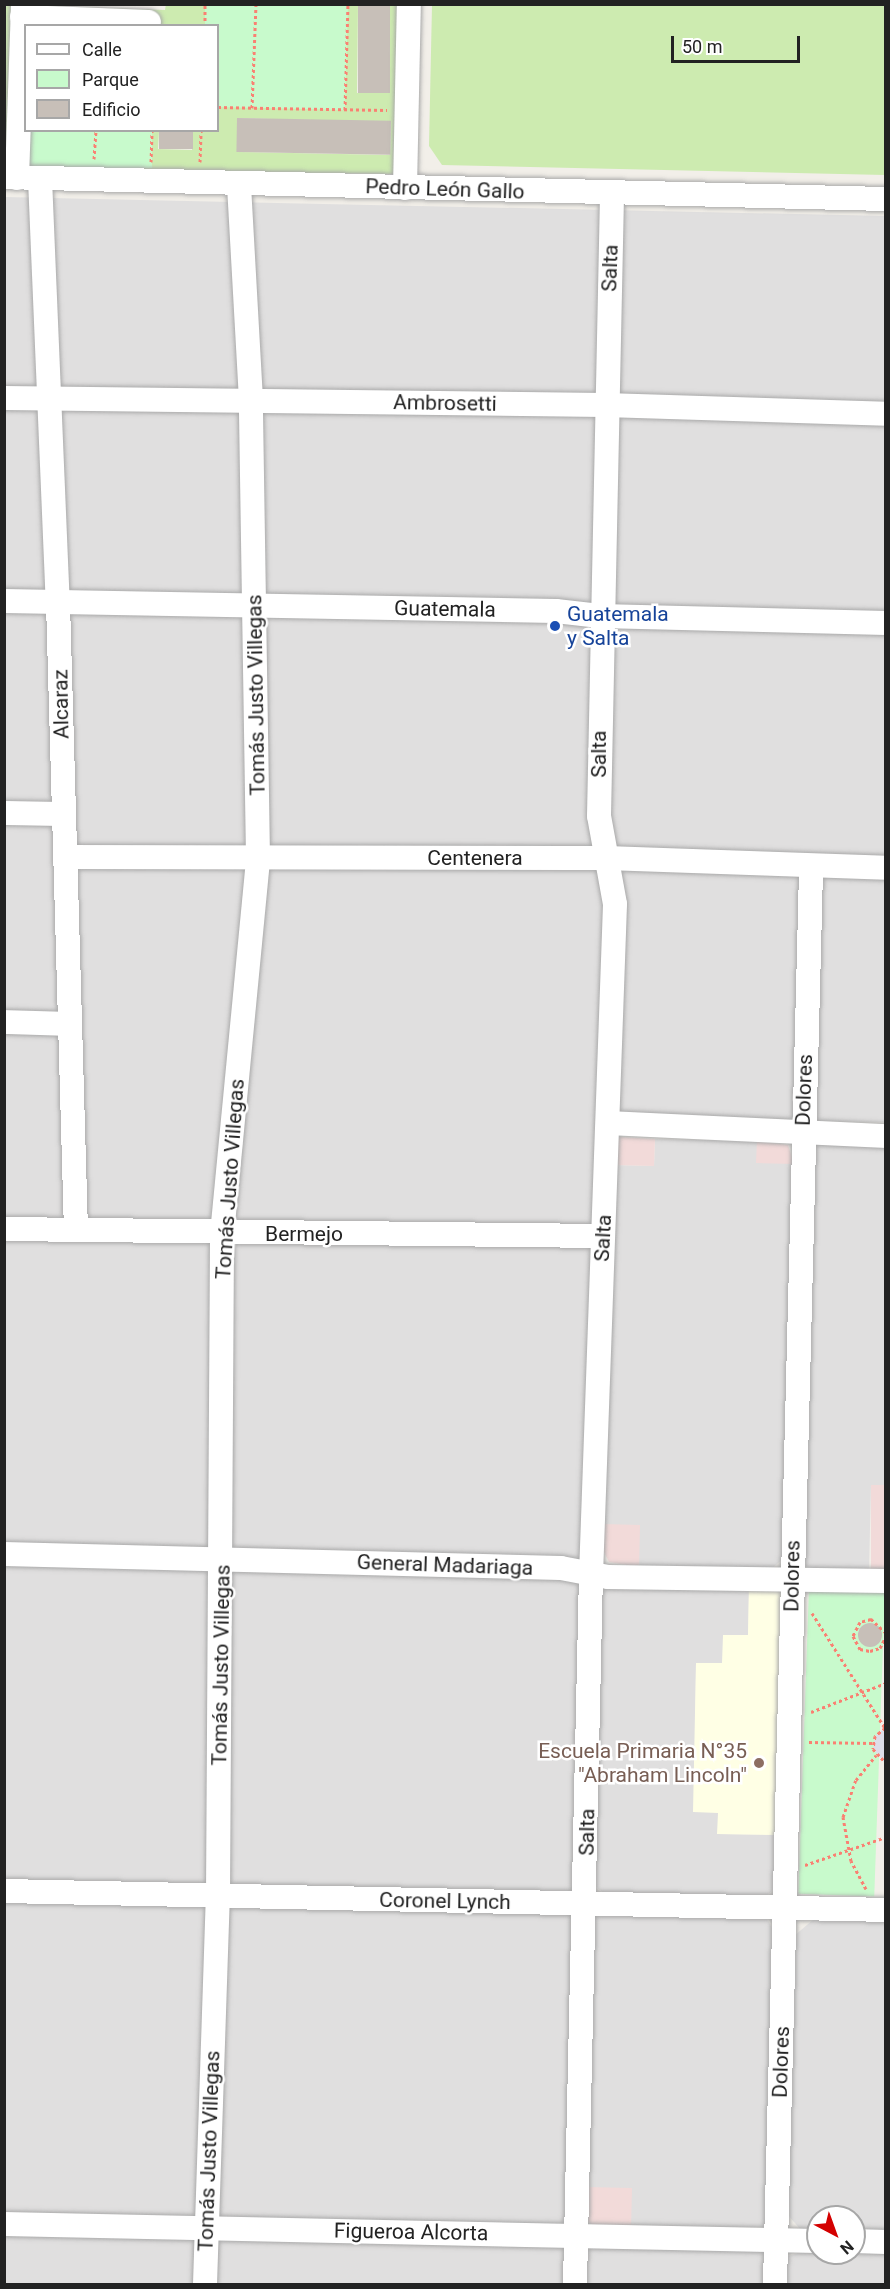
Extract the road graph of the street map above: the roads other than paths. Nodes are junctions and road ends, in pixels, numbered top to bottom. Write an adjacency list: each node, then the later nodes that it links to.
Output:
1 (409, 4): 6 (street)
2 (22, 11): 3 (street); 4 (street, Alcaraz)
3 (149, 22)
4 (20, 178): 5 (street, Pedro León Gallo); 10 (street, Alcaraz)
5 (239, 183): 6 (street, Pedro León Gallo); 11 (street, Tomás Justo Villegas)
6 (405, 188): 7 (street, Pedro León Gallo)
7 (612, 194): 8 (street, Pedro León Gallo); 12 (street, Salta)
8 (885, 199)
9 (4, 398): 10 (street, Ambrosetti)
10 (48, 398): 11 (street, Ambrosetti); 15 (street, Alcaraz)
11 (250, 400): 12 (street, Ambrosetti); 16 (street, Tomás Justo Villegas)
12 (605, 405): 13 (street, Ambrosetti); 17 (street, Salta)
13 (885, 414)
14 (4, 601): 15 (street, Guatemala)
15 (58, 603): 16 (street, Guatemala); 20 (street, Alcaraz)
16 (254, 607): 17 (street, Guatemala); 22 (street, Tomás Justo Villegas)
17 (600, 616): 18 (street, Guatemala); 23 (street, Salta)
18 (885, 623)
19 (4, 813): 20 (street)
20 (63, 814): 21 (street, Alcaraz)
21 (65, 857): 22 (street, Centenera); 27 (street, Alcaraz)
22 (258, 858): 23 (street, Centenera); 33 (street, Tomás Justo Villegas)
23 (606, 858): 24 (street, Centenera); 28 (street, Salta)
24 (811, 867): 25 (street, Centenera); 29 (street, Dolores)
25 (885, 868)
26 (4, 1022): 27 (street)
27 (67, 1024): 32 (street, Alcaraz)
28 (609, 1123): 29 (street); 34 (street, Salta)
29 (802, 1135): 30 (street); 38 (street, Dolores)
30 (885, 1136)
31 (4, 1228): 32 (street, Bermejo)
32 (76, 1230): 33 (street, Bermejo)
33 (222, 1234): 34 (street, Bermejo); 36 (street, Tomás Justo Villegas)
34 (603, 1236): 37 (street, Salta)
35 (4, 1554): 36 (street, General Madariaga)
36 (222, 1558): 37 (street, General Madariaga); 41 (street, Tomás Justo Villegas)
37 (591, 1575): 38 (street, General Madariaga); 42 (street, Salta)
38 (792, 1581): 39 (street, General Madariaga); 44 (street, Dolores)
39 (885, 1581)
40 (4, 1891): 41 (street, Coronel Lynch)
41 (218, 1896): 42 (street, Coronel Lynch); 46 (street, Tomás Justo Villegas)
42 (585, 1903): 44 (street, Coronel Lynch); 47 (street, Salta)
43 (879, 1903): 44 (street, Coronel Lynch)
44 (785, 1908): 48 (street, Dolores)
45 (4, 2224): 46 (street, Figueroa Alcorta)
46 (205, 2228): 47 (street, Figueroa Alcorta); 52 (street, Tomás Justo Villegas)
47 (576, 2235): 48 (street, Figueroa Alcorta); 53 (street, Salta)
48 (776, 2240): 49 (street, Figueroa Alcorta); 54 (street, Dolores)
49 (806, 2241)
50 (866, 2241): 51 (street)
51 (885, 2242)
52 (205, 2284)
53 (575, 2284)
54 (775, 2284)

